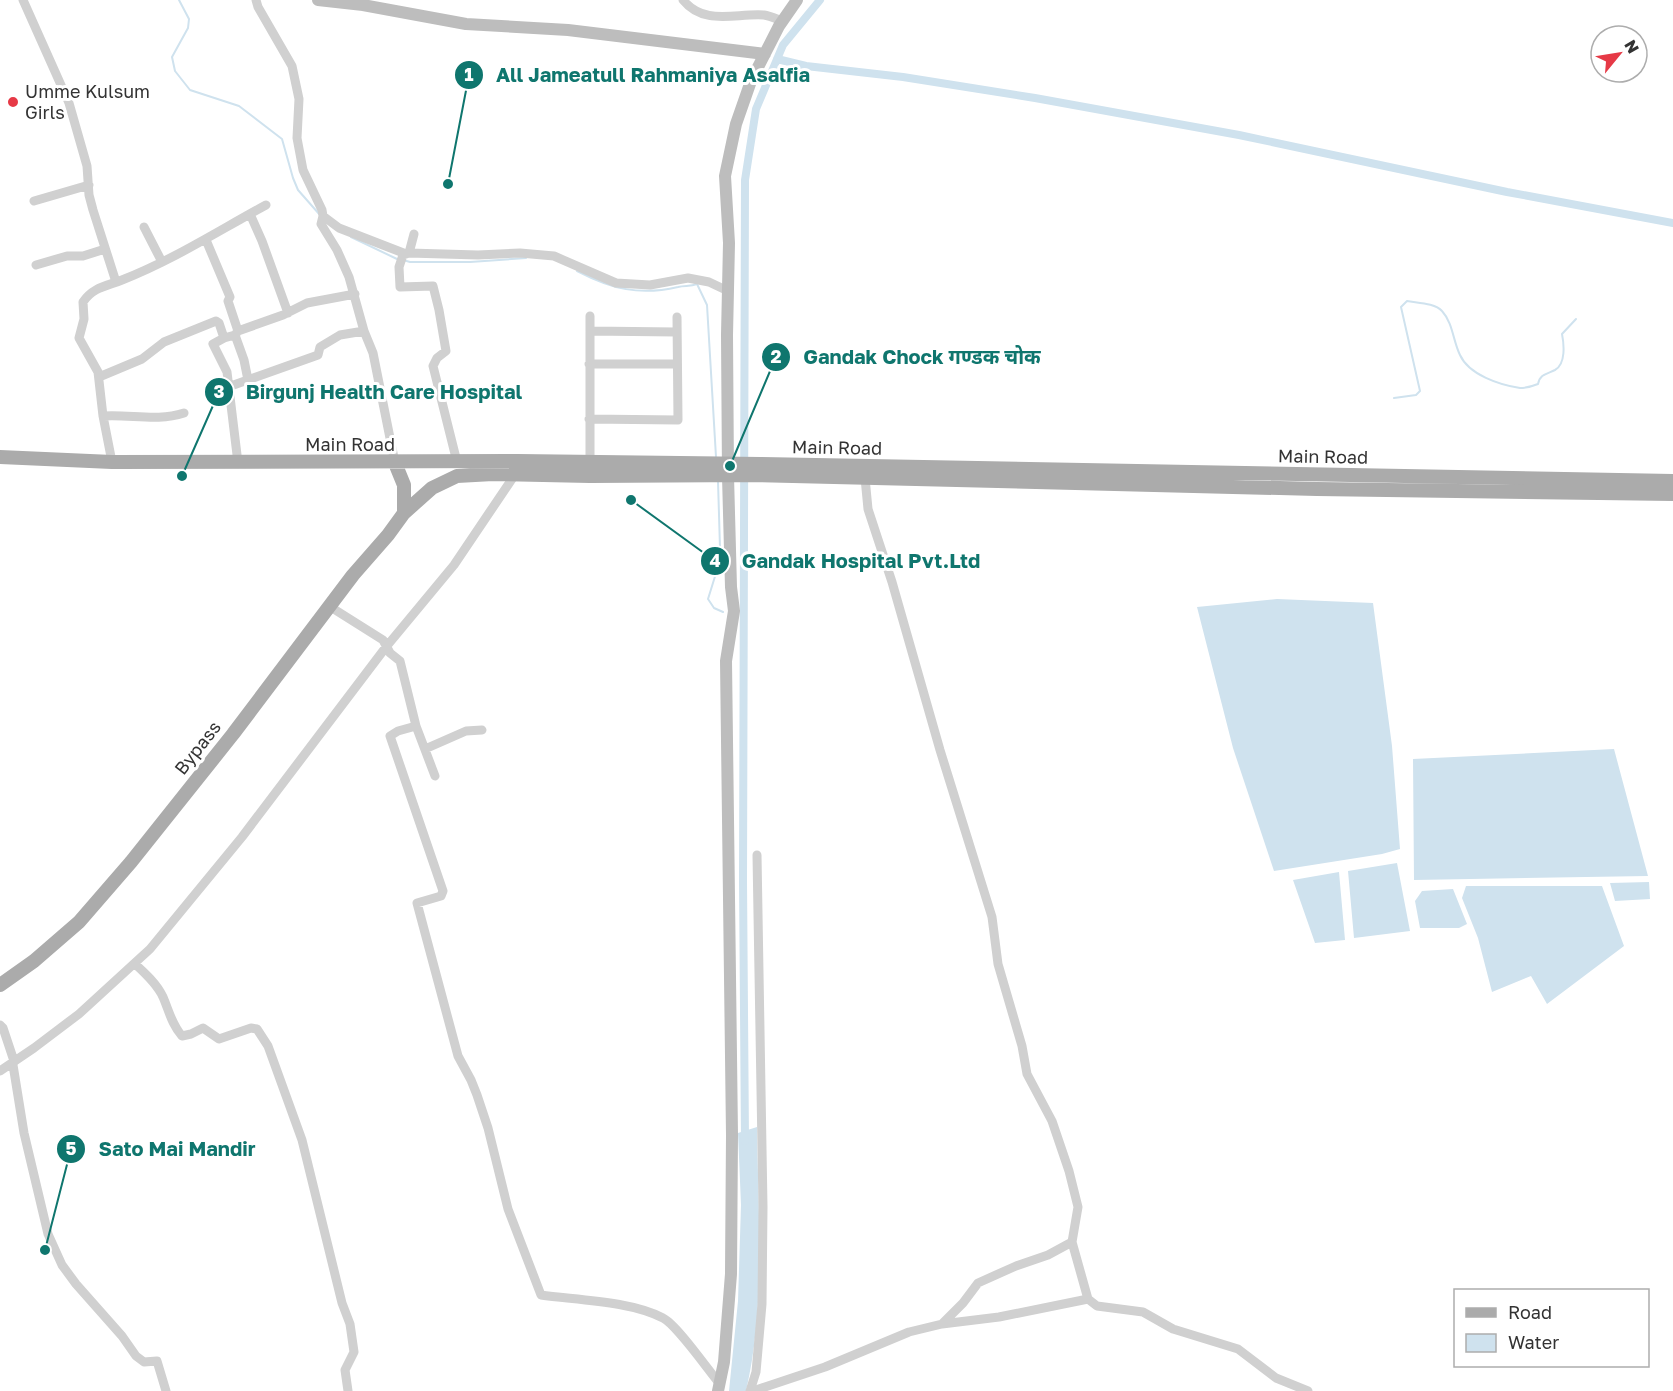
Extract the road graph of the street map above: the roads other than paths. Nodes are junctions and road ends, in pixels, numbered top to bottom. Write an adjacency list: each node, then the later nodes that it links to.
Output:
1 (23, 0): 8 (street)
2 (256, 0): 12 (street)
3 (318, 0): 7 (main road)
4 (683, 0): 6 (street)
5 (797, 0): 6 (main road)
6 (783, 21): 7 (main road)
7 (765, 54): 21 (main road)
8 (89, 185): 9 (street); 16 (street)
9 (34, 201)
10 (266, 205): 11 (street)
11 (250, 214): 15 (street); 23 (street)
12 (322, 220): 17 (street); 22 (street)
13 (144, 228): 18 (street)
14 (414, 234): 17 (street)
15 (206, 240): 18 (street); 29 (street)
16 (105, 249): 19 (street); 20 (street)
17 (406, 254): 21 (street); 41 (street)
18 (162, 262): 20 (street)
19 (36, 265)
20 (116, 282): 33 (street)
21 (728, 291): 45 (main road)
22 (355, 294): 23 (street); 26 (street)
23 (288, 313): 29 (street)
24 (590, 316): 27 (street)
25 (676, 317): 28 (street)
26 (364, 331): 34 (street); 43 (street)
27 (590, 331): 28 (street); 31 (street)
28 (676, 332): 32 (street)
29 (236, 333): 30 (street); 34 (street)
30 (224, 338): 33 (street); 35 (street)
31 (589, 364): 32 (street); 38 (street)
32 (677, 364): 38 (street)
33 (99, 377): 37 (street)
34 (248, 380): 35 (street)
35 (228, 387): 42 (street)
36 (184, 413): 37 (street)
37 (103, 416): 40 (street)
38 (589, 419): 44 (street)
39 (0, 458): 40 (main road, Main Road)
40 (112, 462): 42 (main road, Main Road)
41 (457, 462): 43 (main road, Main Road); 44 (main road, Main Road)
42 (238, 463): 43 (main road, Main Road)
43 (395, 463): 53 (main road)
44 (589, 469): 45 (main road, Main Road); 48 (main road, Main Road)
45 (730, 470): 46 (main road, Main Road); 69 (main road)
46 (751, 470): 49 (main road, Main Road); 51 (main road, Main Road)
47 (493, 474): 48 (main road, Main Road); 53 (main road, Bypass)
48 (514, 476): 55 (street)
49 (865, 478): 51 (main road, Main Road); 66 (street)
50 (1673, 481): 51 (main road, Main Road)
51 (1336, 482): 52 (main road, Main Road)
52 (1673, 494)
53 (404, 513): 54 (main road, Bypass)
54 (329, 606): 55 (street); 62 (main road, Bypass)
55 (386, 647): 56 (street); 61 (street)
56 (416, 726): 58 (street); 69 (street)
57 (482, 730): 58 (street)
58 (425, 749): 59 (street)
59 (435, 776)
60 (757, 855): 72 (street)
61 (135, 964): 64 (street); 71 (street)
62 (0, 985)
63 (0, 1025): 64 (street)
64 (14, 1061): 65 (street); 70 (street)
65 (0, 1071)
66 (1072, 1242): 67 (street); 68 (street)
67 (1088, 1299): 68 (street); 73 (street)
68 (942, 1324): 72 (street)
69 (719, 1388)
70 (166, 1391)
71 (348, 1391)
72 (752, 1391)
73 (1308, 1391)

